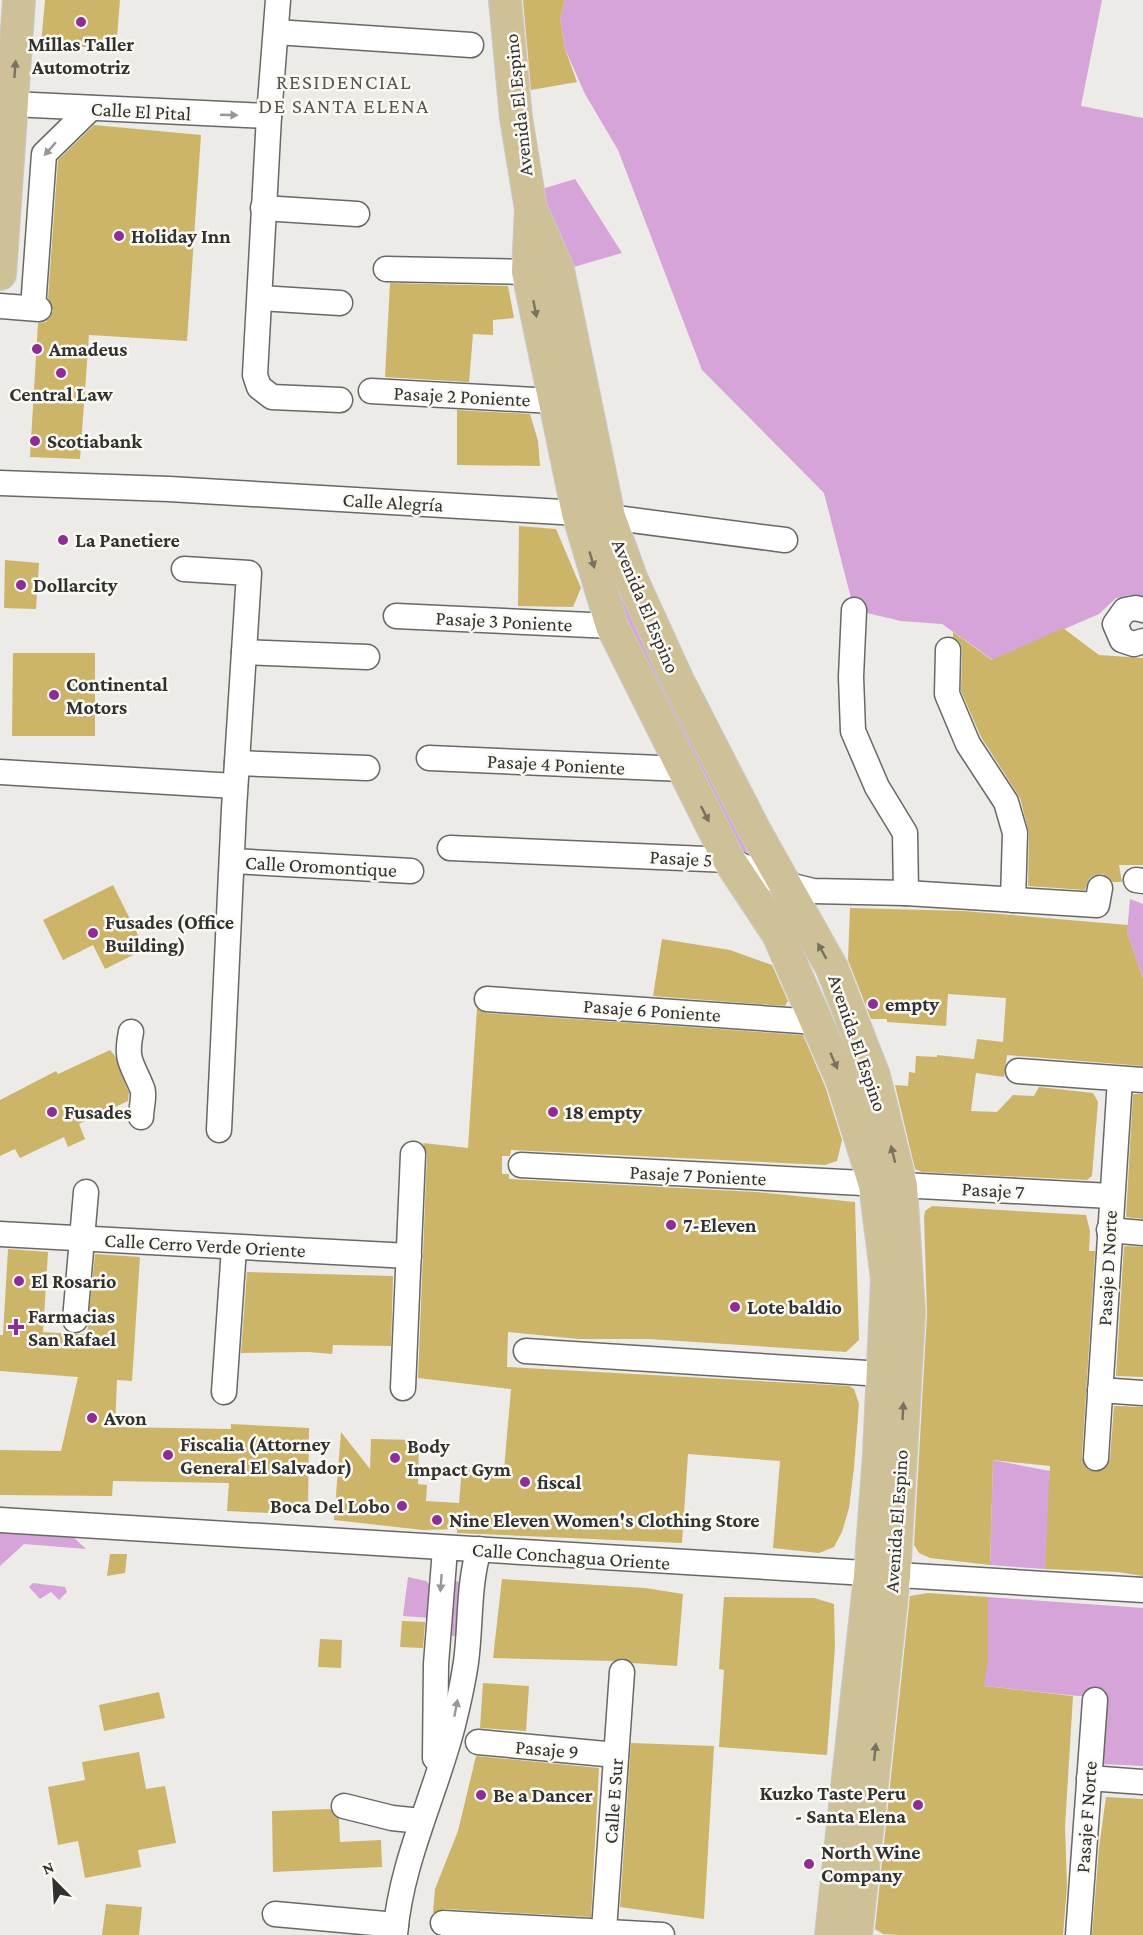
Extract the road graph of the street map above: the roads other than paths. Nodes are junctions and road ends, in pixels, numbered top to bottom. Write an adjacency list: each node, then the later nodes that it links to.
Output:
1 (19, 0): 6 (main road, one-way to 1)
2 (278, 0): 4 (street)
3 (505, 0): 11 (main road, Avenida El Espino)
4 (276, 32): 5 (street); 8 (street)
5 (471, 45)
6 (6, 100): 7 (street, Calle El Pital); 9 (main road)
7 (91, 108): 8 (street, Calle El Pital, one-way to 8); 18 (street, one-way to 18)
8 (269, 116): 10 (street)
9 (3, 178): 15 (main road)
10 (263, 208): 12 (street); 16 (street)
11 (531, 209): 14 (main road, Avenida El Espino); 24 (main road, Avenida El Espino)
12 (357, 214)
13 (386, 269): 14 (street)
14 (528, 272): 21 (main road, Avenida El Espino, one-way to 21)
15 (0, 274)
16 (260, 298): 17 (street); 20 (street)
17 (340, 303)
18 (0, 306)
19 (371, 391): 21 (street, Pasaje 2 Poniente)
20 (340, 400)
21 (553, 401): 23 (main road, Avenida El Espino)
22 (0, 483): 23 (street, Calle Alegría)
23 (578, 513): 24 (street, Calle Alegría); 30 (main road, Avenida El Espino, one-way to 30)
24 (609, 517): 25 (street, Calle Alegría); 44 (main road, Avenida El Espino)
25 (785, 540)
26 (184, 569): 33 (street, Calle Oromontique)
27 (854, 610): 45 (street)
28 (1143, 610): 31 (street)
29 (396, 616): 30 (street, Pasaje 3 Poniente)
30 (612, 626): 37 (main road, Avenida El Espino)
31 (1143, 641)
32 (948, 650): 47 (street)
33 (244, 652): 34 (street); 39 (street, Calle Oromontique)
34 (367, 657)
35 (429, 758): 37 (street, Pasaje 4 Poniente)
36 (367, 768): 39 (street)
37 (683, 769): 41 (main road, Avenida El Espino, one-way to 41)
38 (0, 772): 39 (street)
39 (236, 775): 42 (street, Calle Oromontique)
40 (450, 848): 41 (street, Pasaje 5)
41 (729, 860): 44 (street, Pasaje 5); 49 (main road, Avenida El Espino)
42 (232, 861): 43 (street, Calle Oromontique); 54 (street, Calle Oromontique)
43 (411, 871)
44 (785, 884): 45 (street, Pasaje 5); 57 (main road, Avenida El Espino, one-way to 44)
45 (906, 893): 47 (street, Pasaje 5)
46 (1099, 897): 47 (street, Pasaje 5)
47 (1013, 900)
48 (487, 999): 49 (street, Pasaje 6 Poniente)
49 (817, 1022): 57 (main road, Avenida El Espino, one-way to 57)
50 (131, 1032): 53 (street)
51 (1018, 1071): 52 (street)
52 (1131, 1080): 59 (street, Pasaje D Norte)
53 (141, 1117)
54 (219, 1130)
55 (412, 1154): 65 (street)
56 (521, 1165): 57 (street, Pasaje 7 Poniente)
57 (888, 1185): 59 (street, Pasaje 7); 68 (main road, Avenida El Espino); 77 (main road, Avenida El Espino, one-way to 57)
58 (86, 1192): 63 (street)
59 (1111, 1196): 60 (street, Pasaje D Norte)
60 (1109, 1230): 61 (street); 70 (street, Pasaje D Norte)
61 (1143, 1233)
62 (0, 1234): 63 (street, Calle Cerro Verde Oriente)
63 (80, 1237): 64 (street, Calle Cerro Verde Oriente); 66 (street)
64 (234, 1248): 65 (street, Calle Cerro Verde Oriente); 71 (street)
65 (409, 1256): 69 (street)
66 (75, 1320)
67 (526, 1351): 68 (street)
68 (882, 1374): 77 (main road, Avenida El Espino)
69 (403, 1388)
70 (1100, 1390): 72 (street); 73 (street, Pasaje D Norte)
71 (224, 1392)
72 (1143, 1394)
73 (1096, 1458)
74 (0, 1520): 75 (street, Calle Conchagua Oriente)
75 (445, 1549): 76 (street, Calle Conchagua Oriente); 85 (street, one-way to 85)
76 (479, 1549): 77 (street, Calle Conchagua Oriente); 85 (street, one-way to 76)
77 (882, 1576): 78 (street, Calle Conchagua Oriente); 93 (main road, Avenida El Espino); 94 (main road, Avenida El Espino, one-way to 77)
78 (1143, 1590)
79 (622, 1672): 82 (street, Calle E Sur)
80 (1095, 1700): 83 (street, Pasaje F Norte)
81 (478, 1742): 82 (street, Pasaje 9)
82 (616, 1755): 91 (street, Calle E Sur)
83 (1089, 1778): 84 (street); 95 (street, Pasaje F Norte)
84 (1143, 1782)
85 (436, 1785): 87 (street)
86 (344, 1806): 87 (street)
87 (421, 1821): 90 (street)
88 (275, 1914): 90 (street)
89 (443, 1923): 91 (street)
90 (395, 1930)
91 (604, 1930): 92 (street)
92 (662, 1935)
93 (831, 1935)
94 (856, 1935)
95 (1078, 1935)

